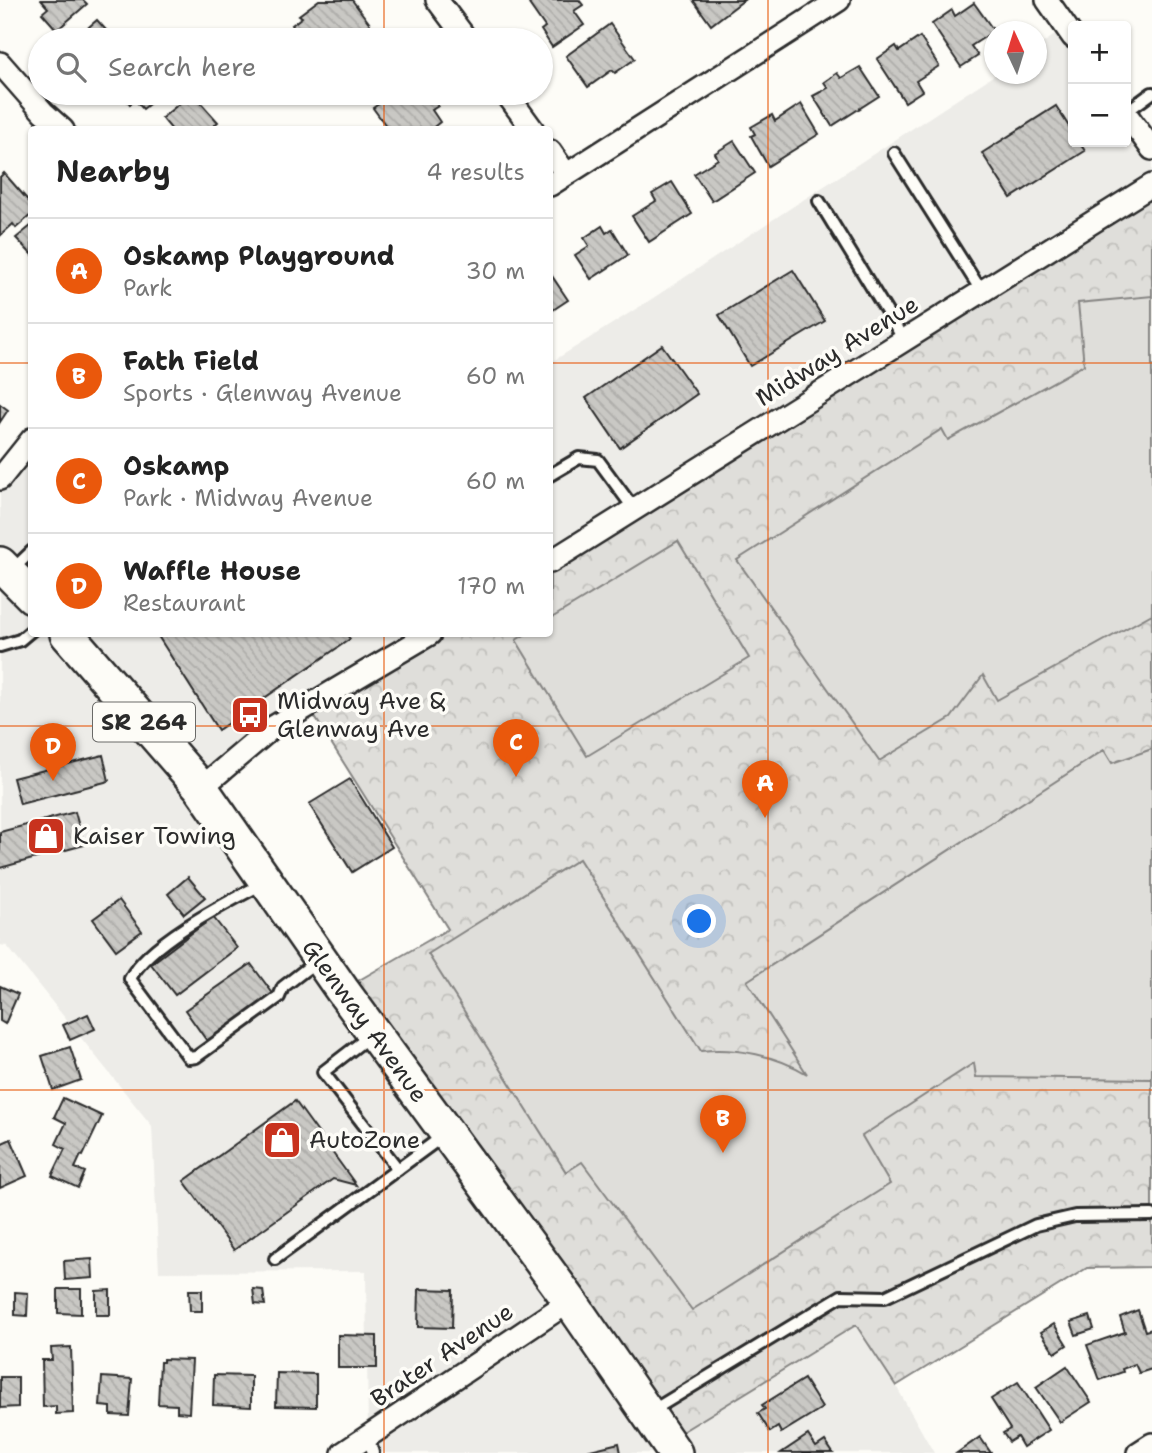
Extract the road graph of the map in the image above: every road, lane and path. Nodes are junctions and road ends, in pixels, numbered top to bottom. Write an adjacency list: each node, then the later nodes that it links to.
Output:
1 (438, 0): 4 (street)
2 (839, 0): 18 (street)
3 (1047, 0): 5 (street)
4 (458, 28)
5 (1068, 30)
6 (0, 63): 8 (street)
7 (1152, 93): 11 (lane)
8 (28, 94)
9 (38, 105): 13 (street)
10 (515, 105): 14 (street)
11 (1131, 109)
12 (1131, 120): 15 (street)
13 (58, 126)
14 (530, 126)
15 (1152, 149)
16 (894, 153): 21 (lane)
17 (553, 162): 18 (street)
18 (558, 180)
19 (1152, 185): 21 (street, Midway Avenue)
20 (819, 201): 22 (lane)
21 (982, 292): 22 (street, Midway Avenue)
22 (904, 340): 26 (street, Midway Avenue)
23 (28, 444): 25 (street)
24 (553, 473): 26 (lane)
25 (0, 479)
26 (634, 509): 27 (street, Midway Avenue)
27 (553, 560)
28 (10, 566): 29 (main road)
29 (28, 591)
30 (28, 633): 33 (lane)
31 (70, 637): 34 (main road, Glenway Avenue / SR 264)
32 (425, 637): 34 (street)
33 (0, 646)
34 (201, 788): 35 (main road, Glenway Avenue / SR 264)
35 (266, 882): 36 (main road, Glenway Avenue / SR 264); 36 (lane)
36 (320, 959): 37 (main road, Glenway Avenue / SR 264)
37 (374, 1034): 38 (main road, Glenway Avenue / SR 264); 39 (lane)
38 (447, 1134): 39 (lane); 42 (main road, Glenway Avenue / SR 264)
39 (398, 1169): 41 (lane)
40 (1152, 1215): 43 (lane)
41 (275, 1259)
42 (570, 1301): 43 (main road, Glenway Avenue / SR 264); 45 (street, Brater Avenue)
43 (647, 1413): 47 (main road, Glenway Avenue / SR 264)
44 (1152, 1444): 48 (street)
45 (370, 1445): 46 (street, Brater Avenue)
46 (343, 1453)
47 (675, 1453)
48 (1138, 1453)

